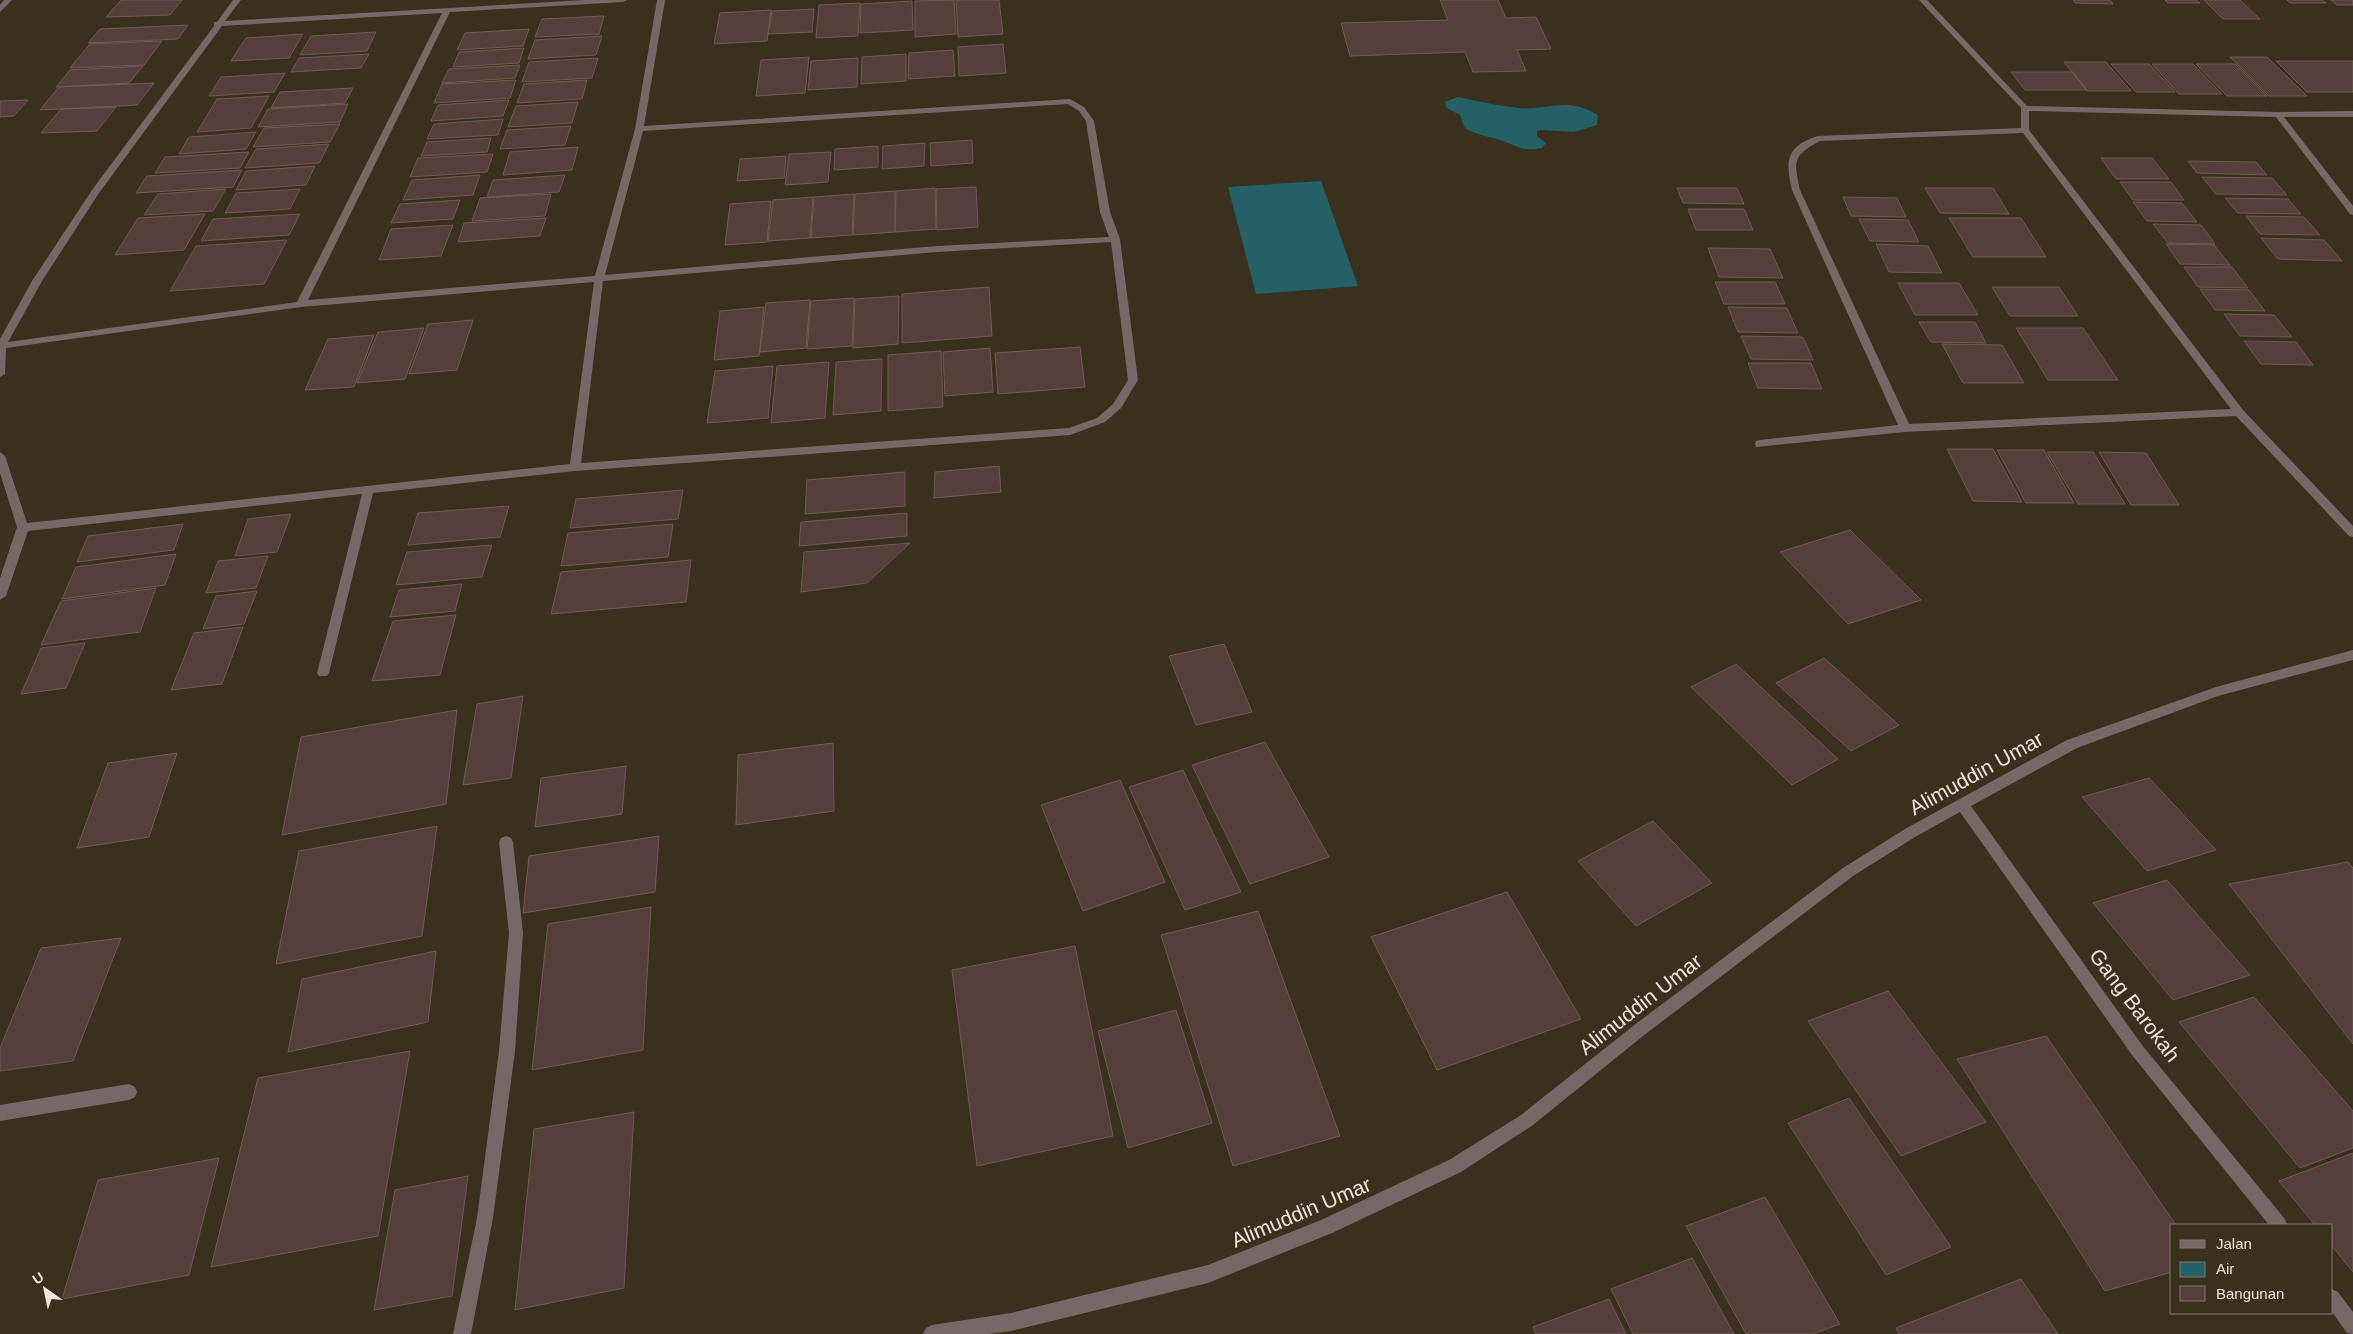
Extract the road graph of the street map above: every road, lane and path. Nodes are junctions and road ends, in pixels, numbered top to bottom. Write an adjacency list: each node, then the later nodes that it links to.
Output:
1 (8, 0): 6 (street)
2 (237, 0): 8 (street)
3 (623, 0): 7 (street)
4 (661, 0): 12 (street)
5 (1923, 0): 9 (street)
6 (0, 10)
7 (447, 11): 8 (street); 17 (street)
8 (217, 24): 18 (street)
9 (2025, 108): 11 (street); 13 (street)
10 (2353, 114): 11 (street)
11 (2278, 115): 14 (street)
12 (639, 129): 15 (street); 16 (street)
13 (2025, 130): 20 (street); 21 (street)
14 (2353, 212)
15 (1115, 239): 16 (street); 24 (street)
16 (599, 278): 17 (street); 24 (street)
17 (301, 304): 18 (street)
18 (2, 346): 19 (street)
19 (0, 374)
20 (2239, 412): 21 (street); 27 (street)
21 (1905, 428): 22 (street)
22 (1760, 444)
23 (0, 456): 26 (street)
24 (575, 467): 25 (street)
25 (369, 488): 26 (street); 30 (street)
26 (23, 527): 28 (street)
27 (2353, 533)
28 (0, 596)
29 (2353, 655): 31 (street, Alimuddin Umar)
30 (324, 673)
31 (1962, 805): 35 (street, Gang Barokah); 39 (street, Alimuddin Umar)
32 (506, 842): 38 (street)
33 (129, 1092): 34 (street)
34 (0, 1113)
35 (2278, 1224)
36 (2333, 1299): 37 (street)
37 (2353, 1327)
38 (462, 1334)
39 (932, 1334)

